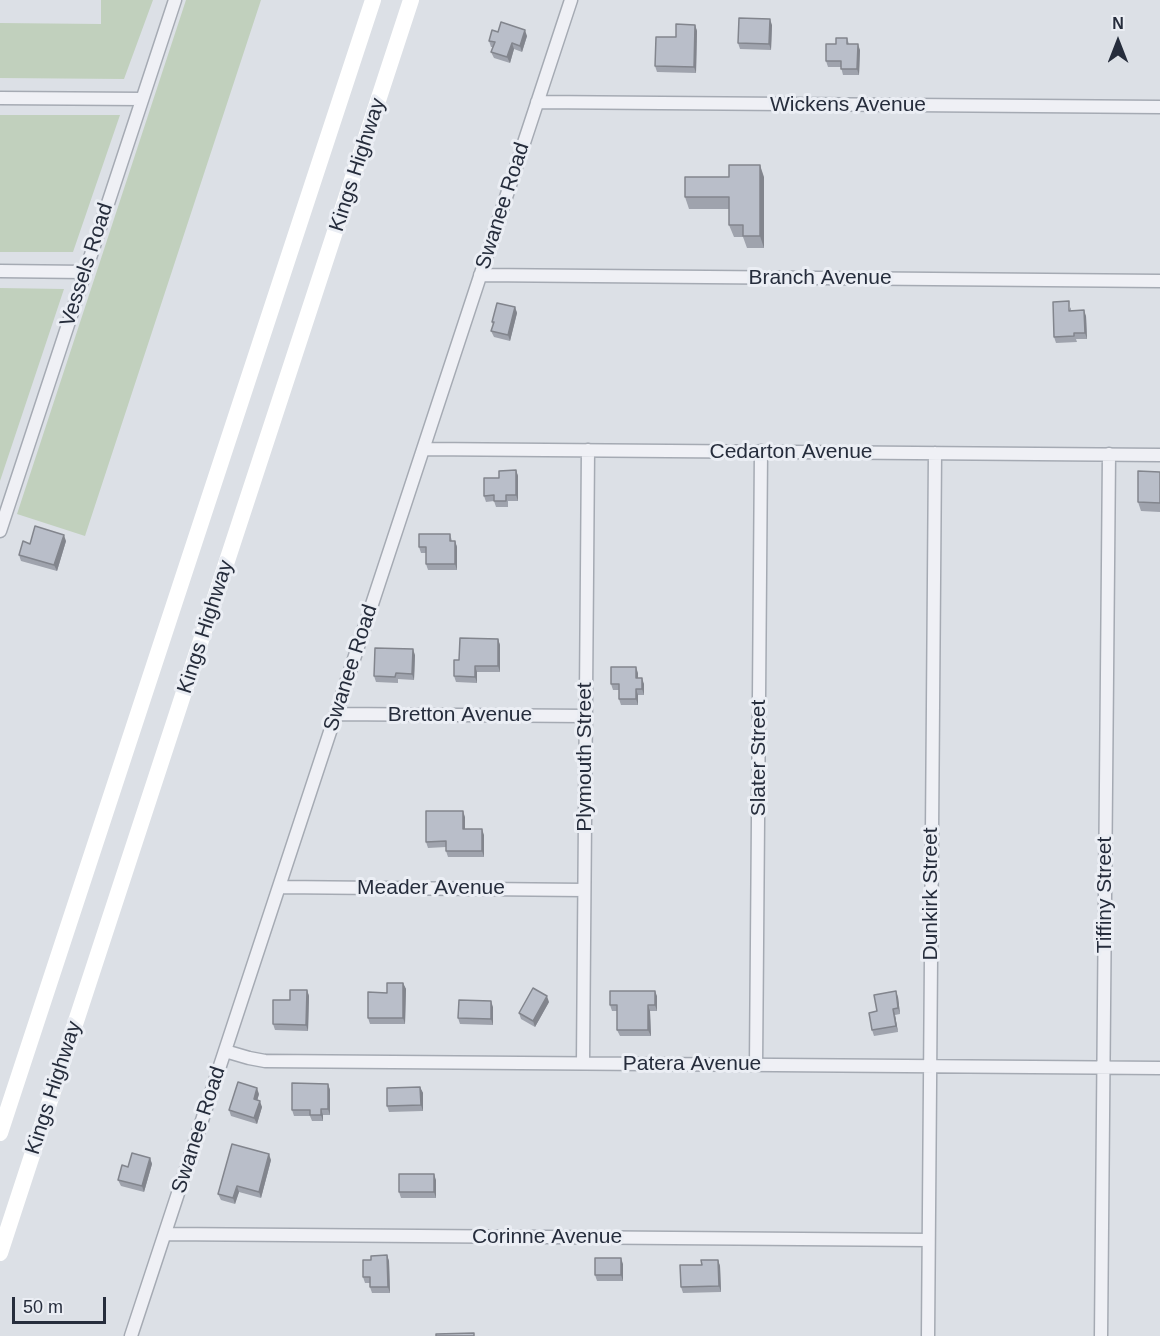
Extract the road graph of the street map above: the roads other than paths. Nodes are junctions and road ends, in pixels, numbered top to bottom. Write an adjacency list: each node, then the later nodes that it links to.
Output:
1 (175, 0): 6 (street, Vessels Road)
2 (373, 0): 30 (main road, Kings Highway)
3 (411, 0): 33 (main road, Kings Highway)
4 (571, 0): 7 (street, Swanee Road)
5 (0, 98): 6 (street)
6 (142, 99): 10 (street, Vessels Road)
7 (537, 102): 8 (street, Wickens Avenue); 11 (street, Swanee Road)
8 (1160, 107)
9 (0, 272): 10 (street)
10 (85, 272): 19 (street, Vessels Road)
11 (480, 276): 12 (street, Branch Avenue); 13 (street, Swanee Road)
12 (1160, 281)
13 (423, 449): 14 (street, Cedarton Avenue); 20 (street, Swanee Road)
14 (588, 450): 15 (street, Cedarton Avenue); 21 (street, Plymouth Street)
15 (761, 451): 16 (street, Cedarton Avenue); 26 (street, Slater Street)
16 (935, 453): 17 (street, Cedarton Avenue); 27 (street, Dunkirk Street)
17 (1108, 454): 18 (street, Cedarton Avenue); 28 (street, Tiffiny Street)
18 (1160, 455)
19 (0, 531)
20 (336, 714): 21 (street, Bretton Avenue); 22 (street, Swanee Road)
21 (585, 716): 23 (street, Plymouth Street)
22 (279, 887): 23 (street, Meader Avenue); 24 (street, Swanee Road)
23 (584, 890): 25 (street, Plymouth Street)
24 (225, 1051): 25 (street, Patera Avenue); 31 (street, Swanee Road)
25 (583, 1063): 26 (street, Patera Avenue)
26 (756, 1065): 27 (street, Patera Avenue)
27 (930, 1066): 28 (street, Patera Avenue); 32 (street, Dunkirk Street)
28 (1103, 1068): 29 (street, Patera Avenue); 36 (street, Tiffiny Street)
29 (1160, 1068)
30 (0, 1133)
31 (165, 1234): 32 (street, Corinne Avenue); 34 (street, Swanee Road)
32 (928, 1240): 35 (street, Dunkirk Street)
33 (0, 1253)
34 (131, 1336)
35 (928, 1336)
36 (1101, 1336)

